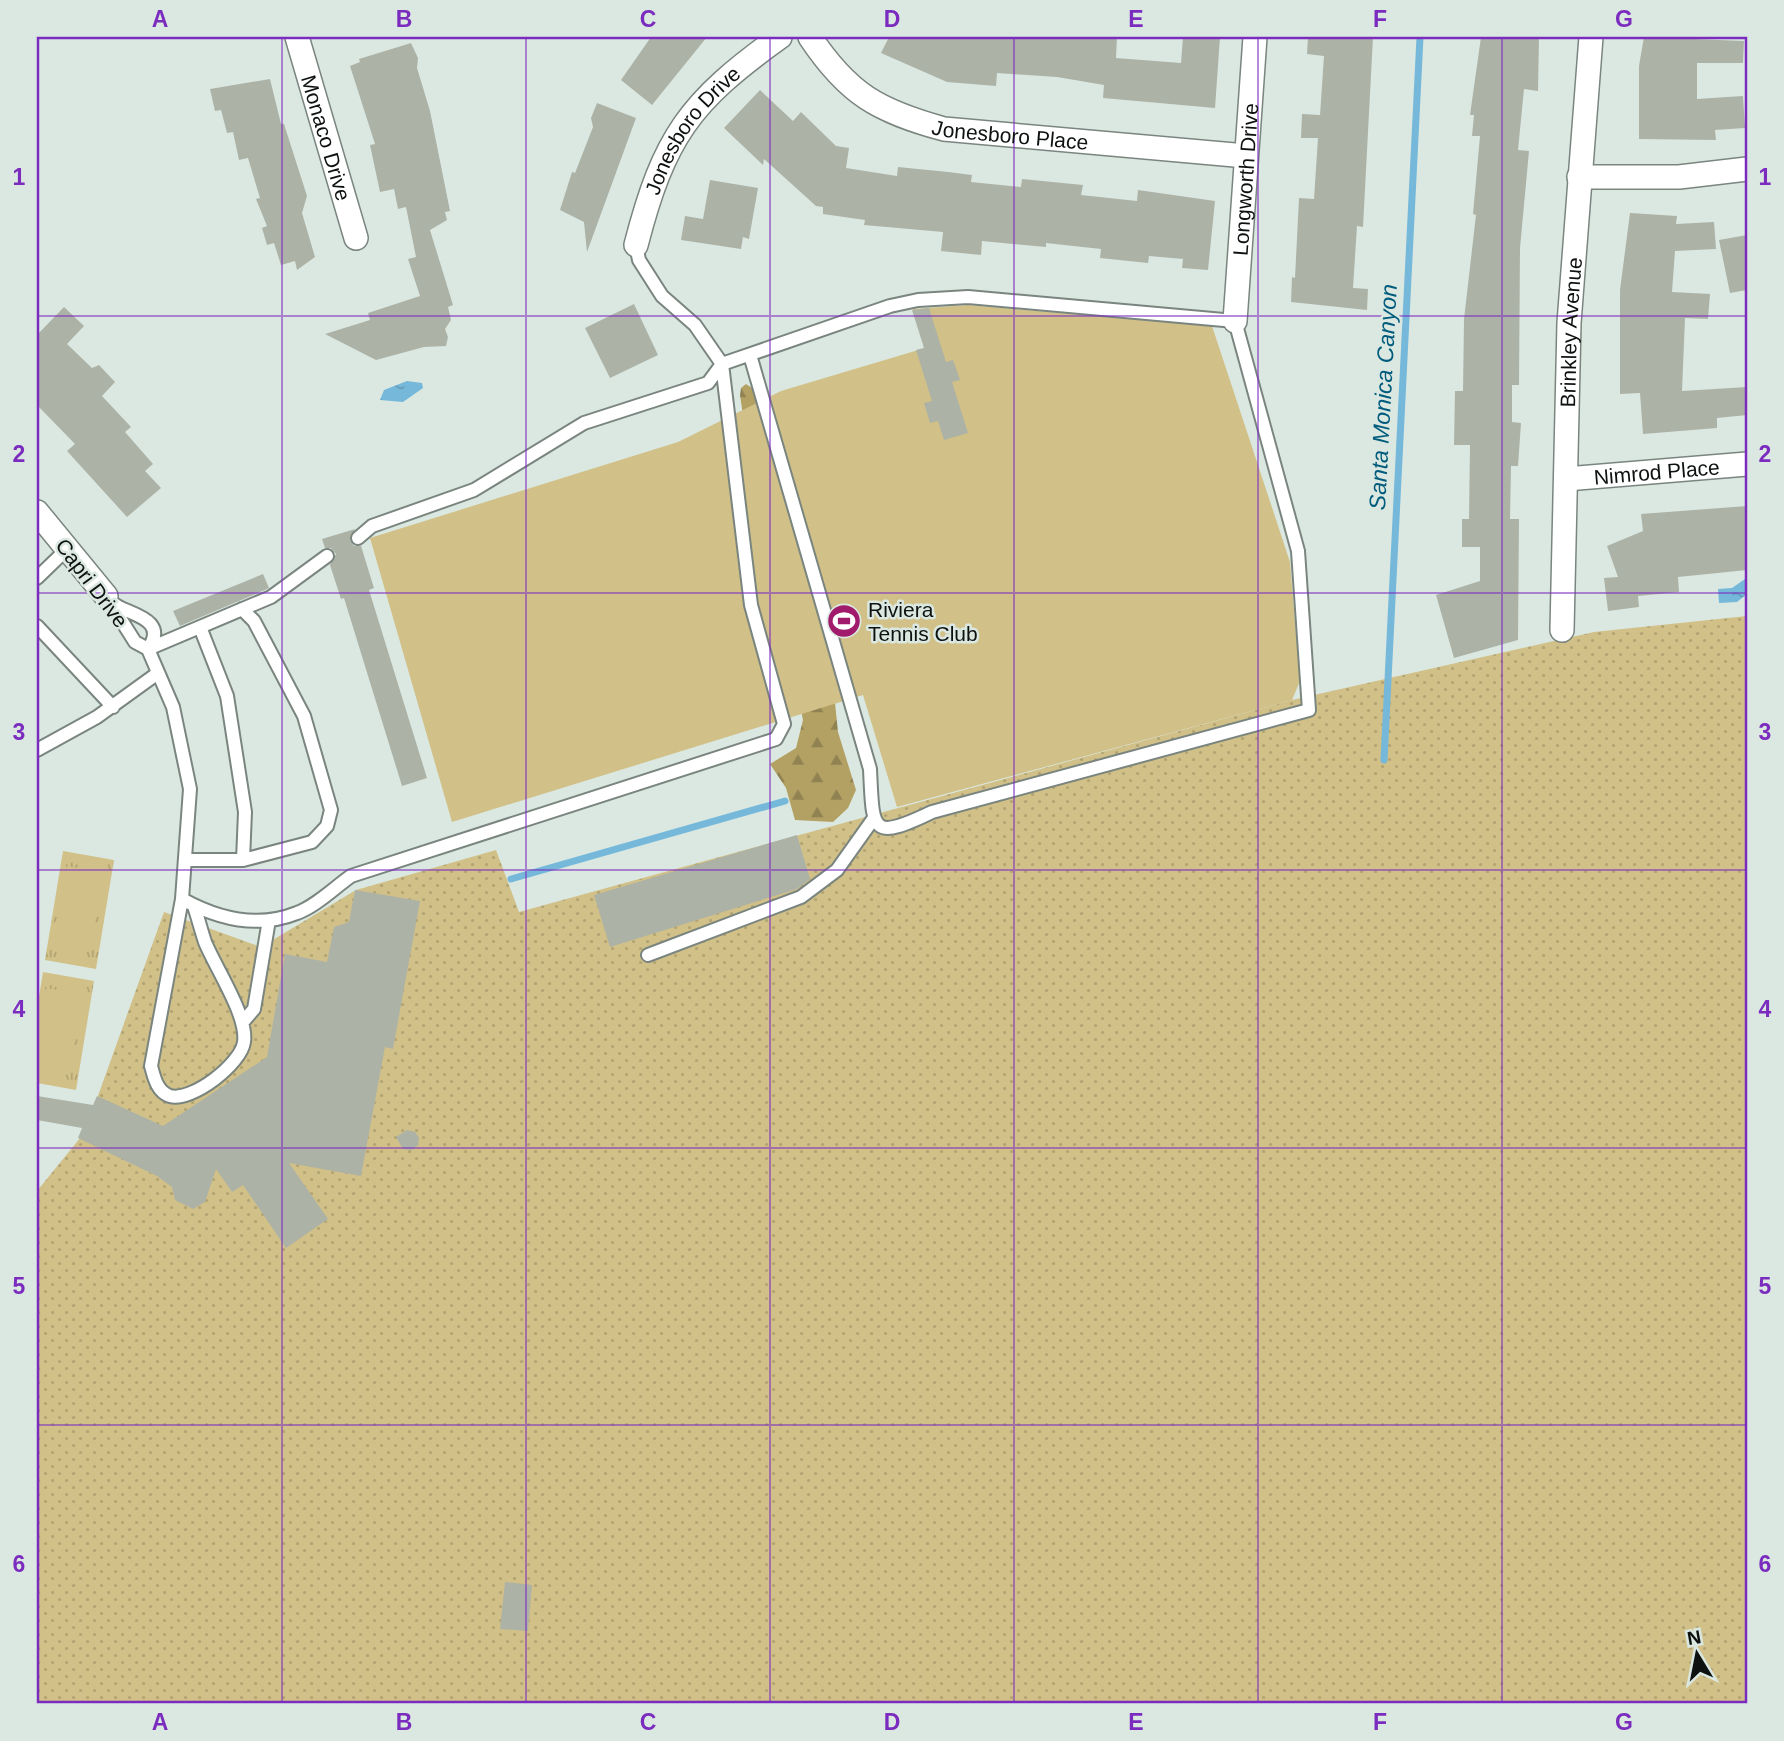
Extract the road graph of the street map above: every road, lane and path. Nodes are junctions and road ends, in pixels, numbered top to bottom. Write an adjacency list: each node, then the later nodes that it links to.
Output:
1 (297, 37): 9 (street, Monaco Drive)
2 (780, 37): 10 (street, Jonesboro Drive)
3 (810, 37): 6 (street, Jonesboro Place)
4 (1255, 37): 6 (street, Longworth Drive)
5 (1591, 37): 8 (street, Brinkley Avenue)
6 (1246, 156): 11 (street, Longworth Drive)
7 (1747, 169): 8 (street)
8 (1579, 177): 15 (street, Brinkley Avenue)
9 (356, 238)
10 (636, 245): 13 (lane)
11 (1235, 321): 12 (lane); 30 (lane)
12 (750, 355): 13 (lane); 30 (lane)
13 (722, 364): 17 (lane); 34 (lane)
14 (1747, 464): 15 (street, Nimrod Place)
15 (1566, 479): 25 (street, Brinkley Avenue)
16 (37, 512): 18 (street, Capri Drive)
17 (358, 538)
18 (67, 549): 20 (lane); 21 (street, Capri Drive)
19 (327, 556): 22 (lane)
20 (37, 578)
21 (106, 596): 26 (lane, Capri Drive); 26 (lane)
22 (242, 610): 24 (lane); 32 (lane)
23 (37, 626): 28 (lane)
24 (200, 628): 26 (lane); 32 (lane)
25 (1562, 630)
26 (148, 649): 27 (lane)
27 (158, 673): 28 (lane); 31 (lane)
28 (113, 707): 29 (lane)
29 (37, 750)
30 (874, 818): 35 (lane)
31 (186, 860): 32 (lane); 33 (lane)
32 (243, 860)
33 (188, 903): 34 (lane); 36 (lane); 36 (lane)
34 (270, 920): 36 (lane)
35 (648, 955)
36 (242, 1023)

